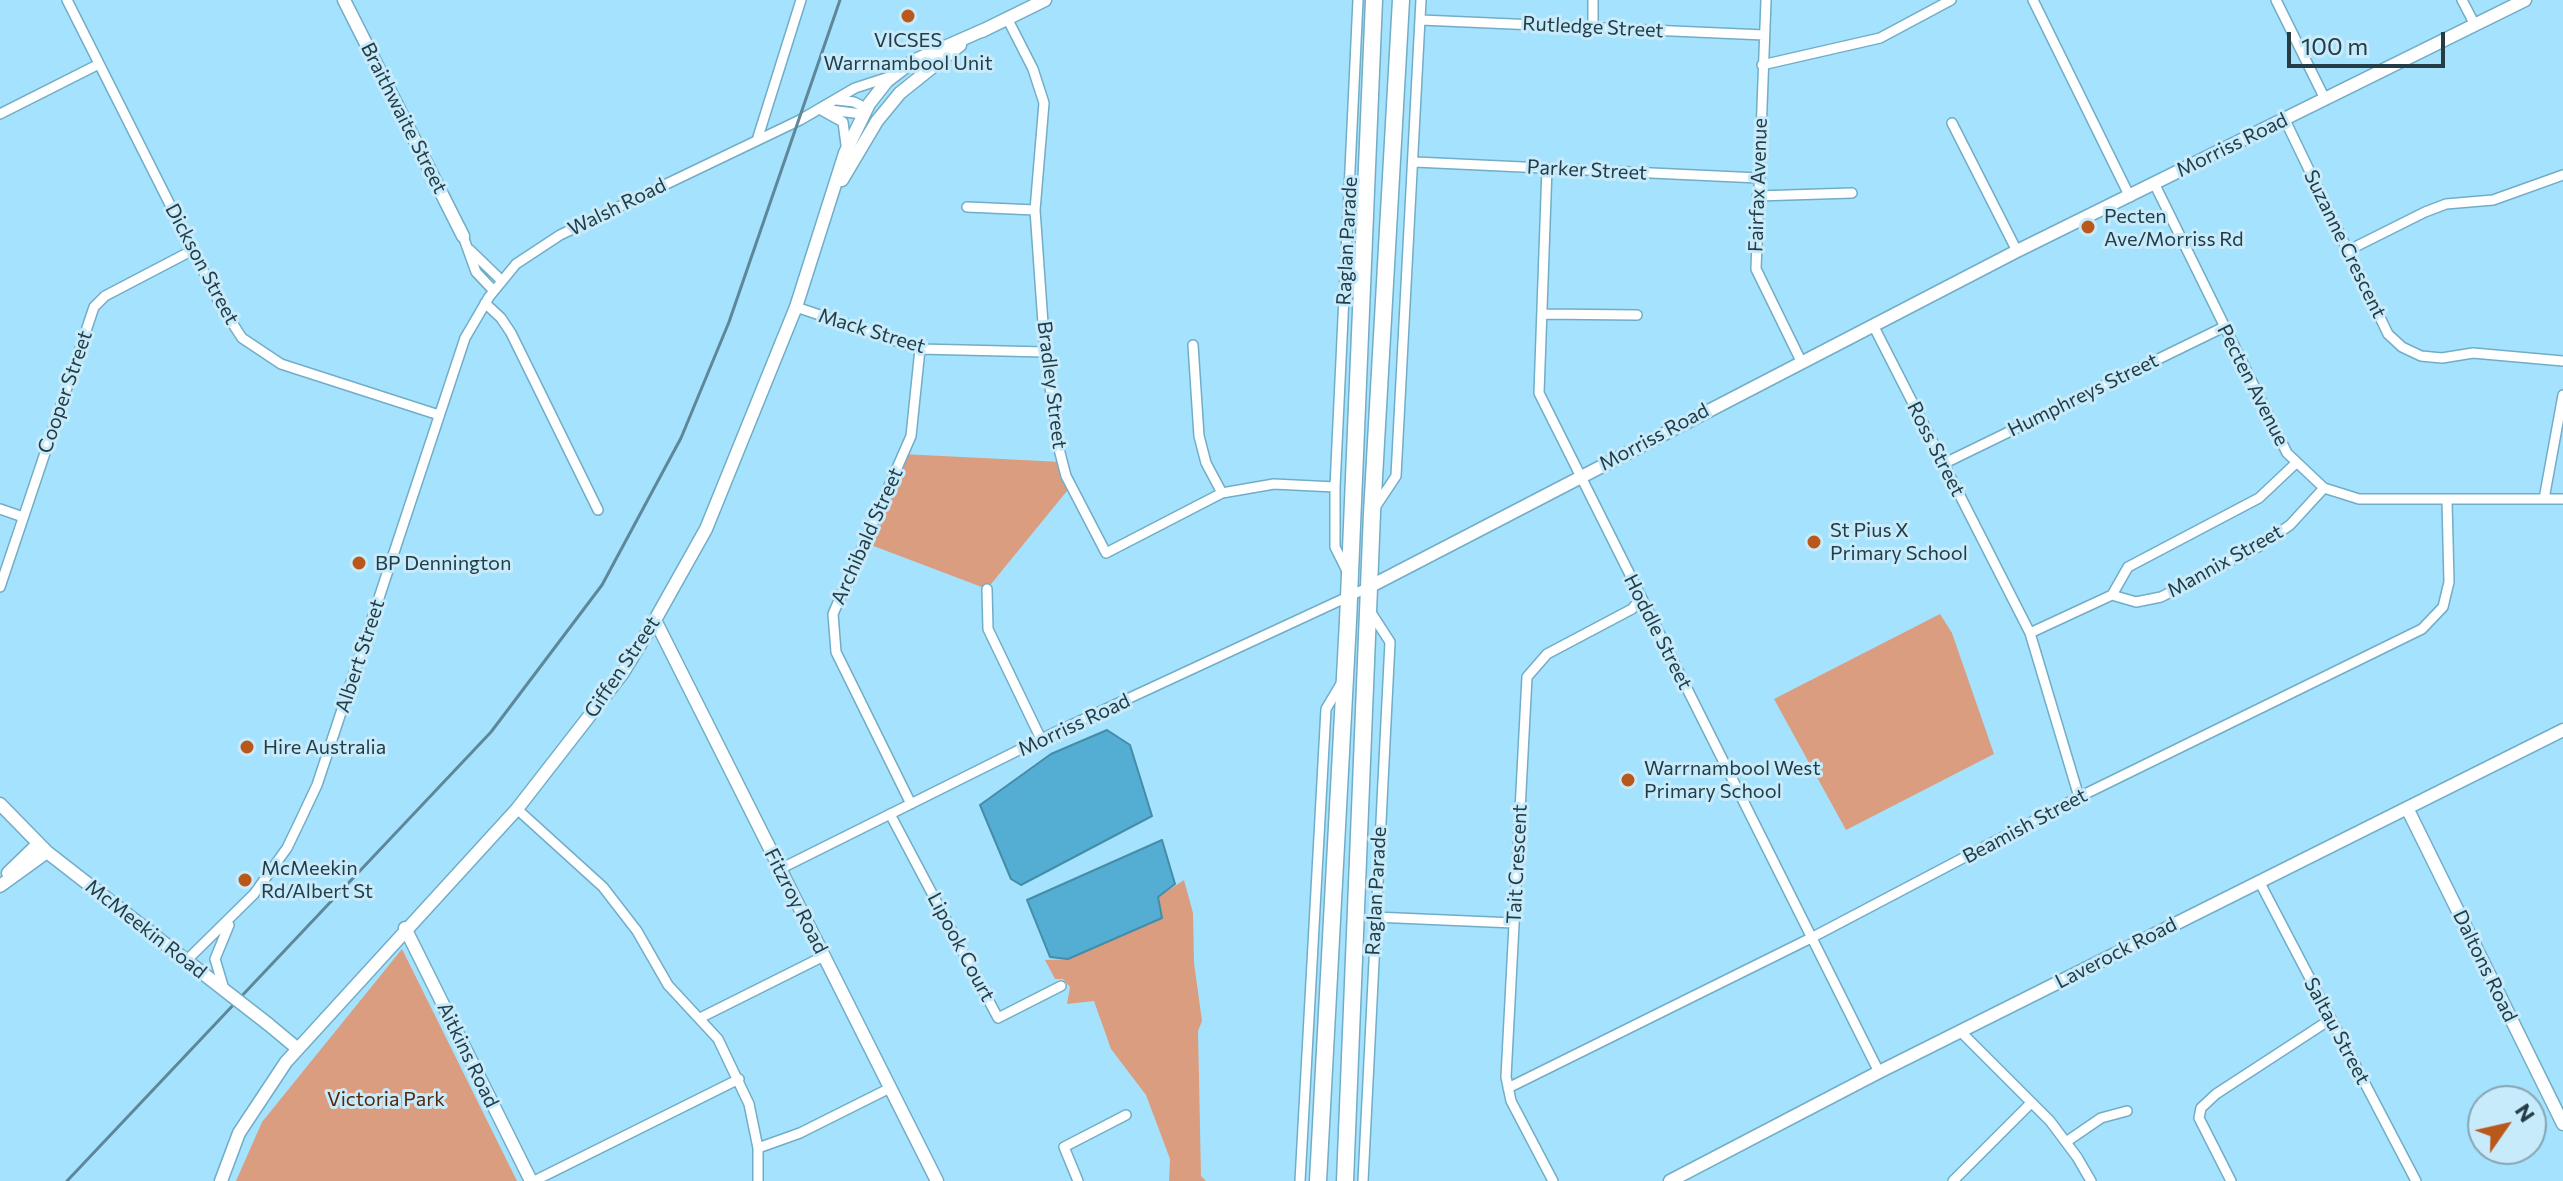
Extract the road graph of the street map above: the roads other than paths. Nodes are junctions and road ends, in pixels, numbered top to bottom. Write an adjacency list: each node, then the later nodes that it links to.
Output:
1 (67, 0): 22 (street, Dickson Street)
2 (344, 0): 46 (street, Braithwaite Street)
3 (801, 0): 33 (street)
4 (1045, 0): 16 (street, Walsh Road)
5 (1358, 0): 67 (street, Raglan Parade)
6 (1374, 0): 77 (highway, Raglan Parade)
7 (1401, 0): 75 (highway, Raglan Parade)
8 (1421, 0): 17 (street)
9 (1593, 0): 19 (street)
10 (1766, 0): 21 (street, Fairfax Avenue)
11 (1951, 0): 23 (street)
12 (2033, 0): 42 (street)
13 (2276, 0): 25 (street)
14 (2462, 0): 18 (street)
15 (2525, 0): 18 (street, Morriss Road)
16 (1007, 18): 20 (street, Walsh Road); 44 (street, Bradley Street)
17 (1421, 20): 19 (street, Rutledge Street); 35 (street)
18 (2475, 25): 25 (street, Morriss Road)
19 (1593, 26): 21 (street, Rutledge Street)
20 (988, 28): 24 (street, Walsh Road); 30 (street, Walsh Road)
21 (1764, 35): 23 (street, Fairfax Avenue)
22 (99, 64): 29 (street); 47 (street, Dickson Street)
23 (1762, 65): 38 (street, Fairfax Avenue)
24 (895, 74): 26 (street, Walsh Road); 27 (street, Walsh Road)
25 (2325, 99): 31 (street, Morriss Road)
26 (833, 101): 27 (street); 28 (street, Walsh Road)
27 (864, 111): 28 (street, Walsh Road); 30 (street); 34 (street, Giffen Street)
28 (818, 112): 33 (street, Walsh Road); 34 (street)
29 (0, 114)
30 (879, 118): 45 (street, Giffen Street)
31 (2285, 120): 39 (street, Morriss Road); 49 (street, Suzanne Crescent)
32 (1952, 123): 48 (street)
33 (758, 137): 50 (street, Walsh Road)
34 (845, 153): 45 (street, Giffen Street)
35 (1415, 162): 36 (street, Parker Street); 75 (street)
36 (1547, 168): 38 (street, Parker Street); 53 (street, Hoddle Street)
37 (2563, 175): 49 (street)
38 (1759, 178): 41 (street, Fairfax Avenue)
39 (2154, 183): 42 (street, Morriss Road); 56 (street, Pecten Avenue)
40 (1852, 193): 41 (street)
41 (1757, 196): 60 (street, Fairfax Avenue)
42 (2130, 197): 48 (street, Morriss Road)
43 (967, 207): 44 (street)
44 (1035, 210): 59 (street, Bradley Street)
45 (827, 212): 52 (street, Giffen Street)
46 (463, 236): 50 (street, Braithwaite Street); 51 (street, Braithwaite Street)
47 (193, 250): 63 (street, Dickson Street); 76 (street, Cooper Street)
48 (2017, 251): 55 (street, Morriss Road)
49 (2347, 251): 61 (street, Suzanne Crescent)
50 (502, 281): 51 (street, Walsh Road)
51 (489, 297): 63 (street, Albert Street); 74 (street, Braithwaite Street)
52 (796, 307): 58 (street, Mack Street); 85 (street, Giffen Street)
53 (1542, 314): 54 (street); 66 (street, Hoddle Street)
54 (1637, 315)
55 (1873, 325): 60 (street, Morriss Road); 64 (street, Ross Street)
56 (2224, 327): 64 (street, Humphreys Street); 65 (street, Pecten Avenue)
57 (1193, 345): 69 (street)
58 (920, 349): 59 (street, Mack Street); 92 (street, Archibald Street)
59 (1045, 352): 69 (street, Bradley Street)
60 (1801, 361): 66 (street, Morriss Road)
61 (2563, 361)
62 (2563, 395): 70 (street)
63 (439, 415): 100 (street, Albert Street)
64 (1943, 464): 86 (street, Ross Street)
65 (2295, 464): 68 (street, Pecten Avenue); 81 (street, Mannix Street)
66 (1580, 476): 78 (street, Morriss Road); 82 (street, Hoddle Street)
67 (1335, 487): 69 (street, Bradley Street); 77 (street, Raglan Parade)
68 (2324, 488): 72 (street, Pecten Avenue); 81 (street, Mannix Street)
69 (1222, 493)
70 (2544, 499): 71 (street, Pecten Avenue); 72 (street, Pecten Avenue)
71 (2563, 499)
72 (2447, 501): 90 (street, Beamish Street)
73 (0, 509): 76 (street)
74 (598, 510)
75 (1372, 513): 78 (highway, Raglan Parade)
76 (23, 517): 79 (street, Cooper Street)
77 (1349, 575): 83 (highway, Raglan Parade)
78 (1371, 586): 83 (street, Morriss Road); 84 (highway, Raglan Parade)
79 (0, 587)
80 (987, 589): 89 (street)
81 (2112, 595): 86 (street, Mannix Street)
82 (1641, 598): 102 (street, Tait Crescent); 104 (street, Hoddle Street)
83 (1348, 599): 87 (highway, Raglan Parade); 89 (street, Morriss Road)
84 (1368, 608): 101 (street, Raglan Parade); 130 (highway, Raglan Parade)
85 (655, 620): 94 (street, Giffen Street); 97 (street, Fitzroy Road)
86 (2030, 633): 90 (street, Ross Street)
87 (1343, 680): 128 (street, Raglan Parade); 129 (highway, Raglan Parade)
88 (2563, 730): 93 (street, Laverock Road)
89 (1041, 739): 92 (street, Morriss Road)
90 (2079, 797): 104 (street, Beamish Street)
91 (0, 804): 96 (street, McMeekin Road)
92 (911, 804): 95 (street, Morriss Road)
93 (2407, 808): 98 (street, Laverock Road); 120 (street, Daltons Road)
94 (517, 809): 103 (street, Giffen Street); 109 (street)
95 (890, 814): 97 (street, Morriss Road); 107 (street, Lipook Court)
96 (42, 848): 99 (street); 106 (street, McMeekin Road)
97 (780, 869): 105 (street, Fitzroy Road)
98 (2259, 881): 110 (street, Saltau Street); 111 (street, Laverock Road)
99 (0, 884)
100 (237, 911): 106 (street, Albert Street); 108 (street, Albert Street)
101 (1374, 917): 102 (street); 131 (street, Raglan Parade)
102 (1514, 923): 116 (street, Tait Crescent)
103 (405, 928): 112 (street, Giffen Street); 124 (street, Aitkins Road)
104 (1811, 938): 113 (street, Hoddle Street); 116 (street, Beamish Street)
105 (824, 956): 109 (street); 115 (street, Fitzroy Road)
106 (187, 960): 108 (street, McMeekin Road)
107 (1061, 986)
108 (228, 993): 112 (street, McMeekin Road, bridge)
109 (700, 1018): 114 (street)
110 (2331, 1019): 136 (street); 137 (street, Saltau Street)
111 (1960, 1031): 113 (street, Laverock Road); 117 (street)
112 (298, 1049): 123 (street, Giffen Street)
113 (1879, 1072): 133 (street, Laverock Road)
114 (739, 1079): 122 (street); 124 (street)
115 (890, 1088): 122 (street); 126 (street, Fitzroy Road)
116 (1508, 1088): 132 (street, Tait Crescent)
117 (2031, 1103): 121 (street); 134 (street)
118 (2127, 1111): 121 (street)
119 (1126, 1115): 127 (street)
120 (2563, 1124)
121 (2066, 1142): 135 (street)
122 (758, 1148): 125 (street)
123 (221, 1181)
124 (533, 1181)
125 (758, 1181)
126 (937, 1181)
127 (1078, 1181)
128 (1300, 1181)
129 (1318, 1181)
130 (1345, 1181)
131 (1363, 1181)
132 (1553, 1181)
133 (1670, 1181)
134 (1953, 1181)
135 (2091, 1181)
136 (2231, 1181)
137 (2416, 1181)

